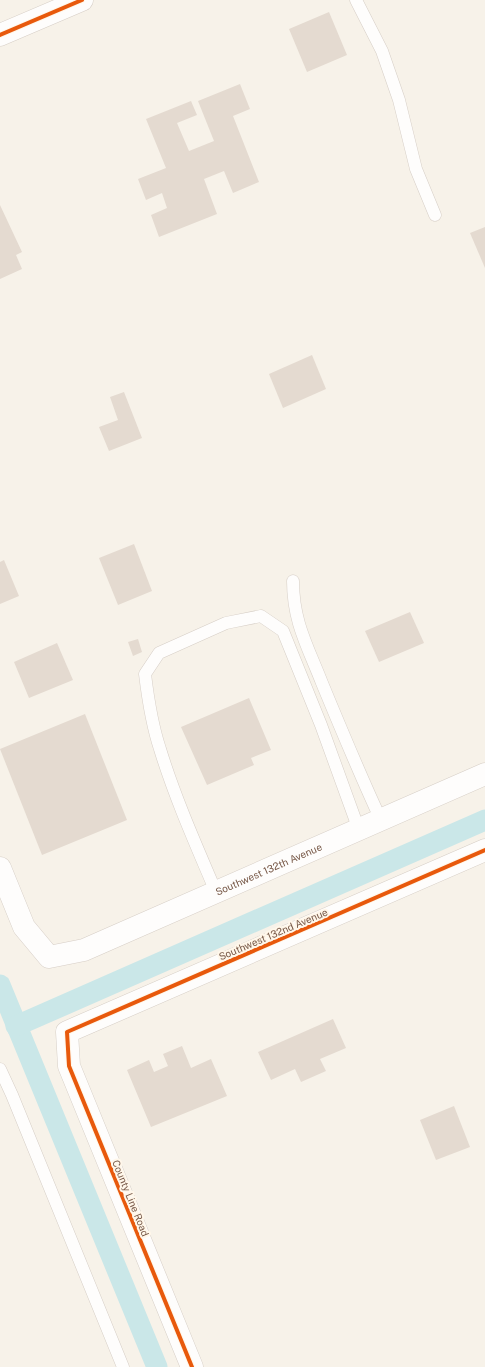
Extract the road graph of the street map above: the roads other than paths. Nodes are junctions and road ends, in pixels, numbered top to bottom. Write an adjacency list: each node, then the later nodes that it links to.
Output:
1 (82, 0): 3 (street)
2 (356, 0): 4 (lane)
3 (0, 36)
4 (435, 215)
5 (293, 582): 7 (lane)
6 (485, 774): 7 (street, Southwest 132th Avenue)
7 (381, 820): 8 (street, Southwest 132th Avenue)
8 (359, 830): 11 (street, Southwest 132th Avenue); 11 (lane)
9 (485, 850): 12 (street, Southwest 132nd Avenue)
10 (0, 868): 11 (street, Southwest 132th Avenue)
11 (216, 892)
12 (67, 1032): 15 (street, County Line Road)
13 (0, 1069): 14 (lane)
14 (123, 1367)
15 (192, 1367)

